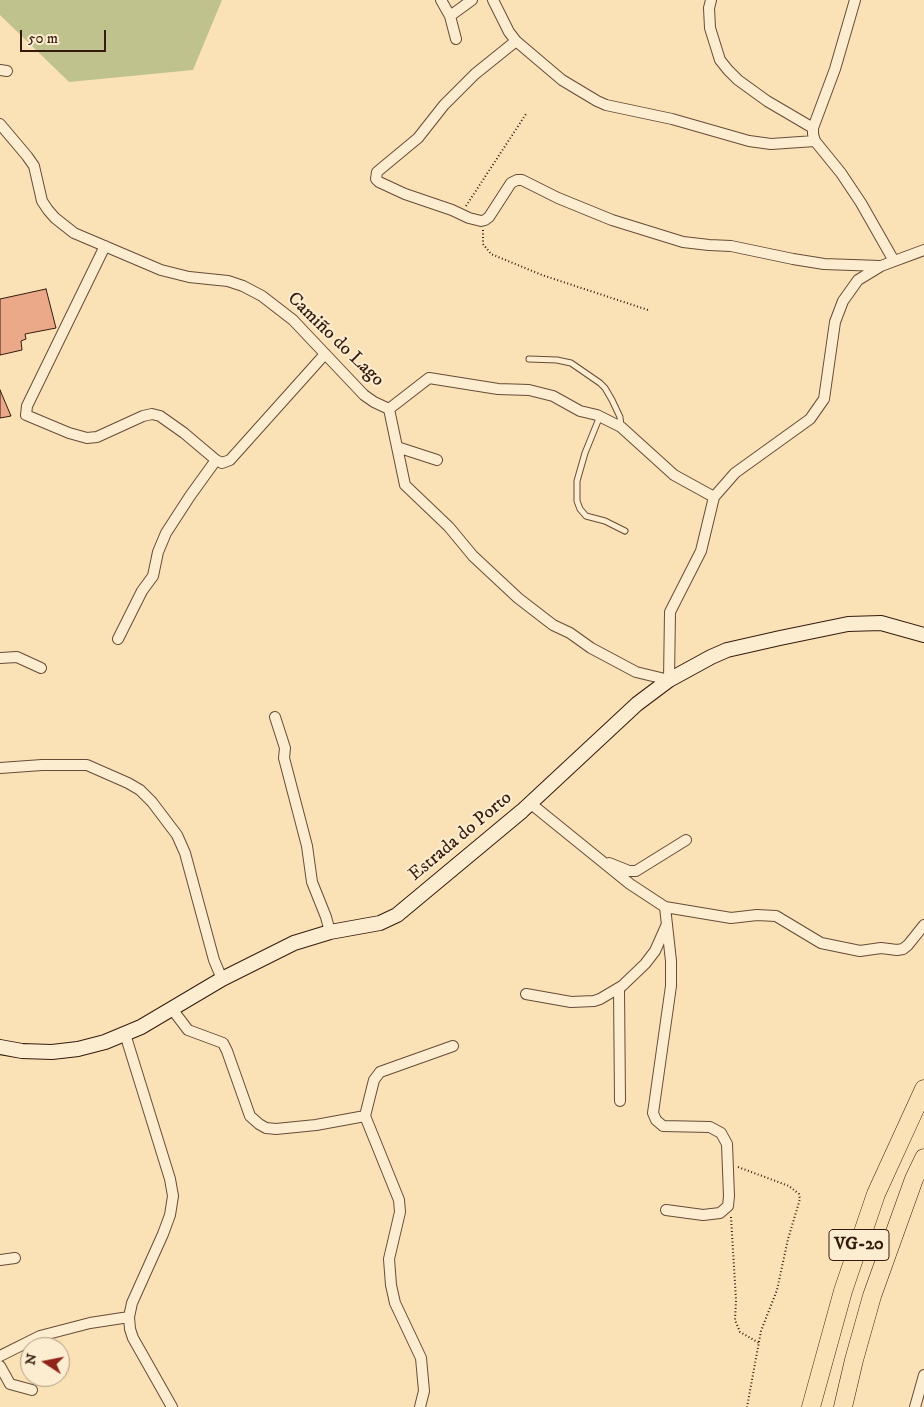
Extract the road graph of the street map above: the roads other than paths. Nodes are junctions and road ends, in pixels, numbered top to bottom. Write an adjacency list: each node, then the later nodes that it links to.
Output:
1 (441, 0): 6 (street)
2 (472, 0): 6 (street)
3 (492, 0): 8 (street)
4 (711, 0): 10 (street)
5 (855, 0): 10 (street)
6 (450, 16): 7 (street)
7 (456, 39)
8 (516, 42): 11 (street); 15 (street)
9 (0, 124): 12 (street, Camiño do Lago)
10 (813, 128): 11 (street)
11 (815, 141): 14 (street)
12 (105, 246): 16 (street, Camiño do Lago); 22 (street)
13 (924, 250): 14 (street)
14 (894, 261): 15 (street)
15 (881, 266): 24 (street)
16 (325, 354): 18 (street, Camiño do Lago); 22 (street)
17 (530, 359): 20 (lane)
18 (389, 409): 19 (street); 21 (street)
19 (600, 416): 20 (street); 25 (lane)
20 (621, 427): 24 (street)
21 (397, 447): 23 (street); 30 (street)
22 (216, 460): 27 (street)
23 (437, 460)
24 (714, 497): 30 (street)
25 (625, 531)
26 (924, 635): 30 (street, Estrada do Porto)
27 (118, 639)
28 (0, 658): 29 (street)
29 (41, 668)
30 (669, 680): 33 (street, Estrada do Porto)
31 (275, 717): 39 (street)
32 (0, 768): 40 (street)
33 (530, 803): 35 (street); 39 (street, Estrada do Porto)
34 (686, 840): 35 (street)
35 (603, 862): 36 (street)
36 (665, 907): 37 (street); 38 (street)
37 (666, 924): 41 (street); 51 (street)
38 (924, 925)
39 (330, 932): 40 (street, Estrada do Porto)
40 (222, 979): 43 (street, Estrada do Porto)
41 (619, 988): 42 (street); 48 (street)
42 (526, 994)
43 (172, 1009): 44 (street, Estrada do Porto); 49 (street)
44 (125, 1034): 46 (street, Estrada do Porto); 54 (street)
45 (453, 1046): 49 (street)
46 (0, 1047)
47 (924, 1089): 61 (highway, VG-20)
48 (620, 1101)
49 (365, 1116): 60 (street)
50 (924, 1158): 62 (highway, VG-20)
51 (666, 1210)
52 (15, 1258): 53 (street)
53 (0, 1260)
54 (129, 1317): 55 (street); 59 (street)
55 (0, 1356)
56 (0, 1366): 58 (street)
57 (924, 1375): 63 (street)
58 (32, 1390)
59 (172, 1407)
60 (420, 1407)
61 (811, 1407)
62 (843, 1407)
63 (915, 1407)

